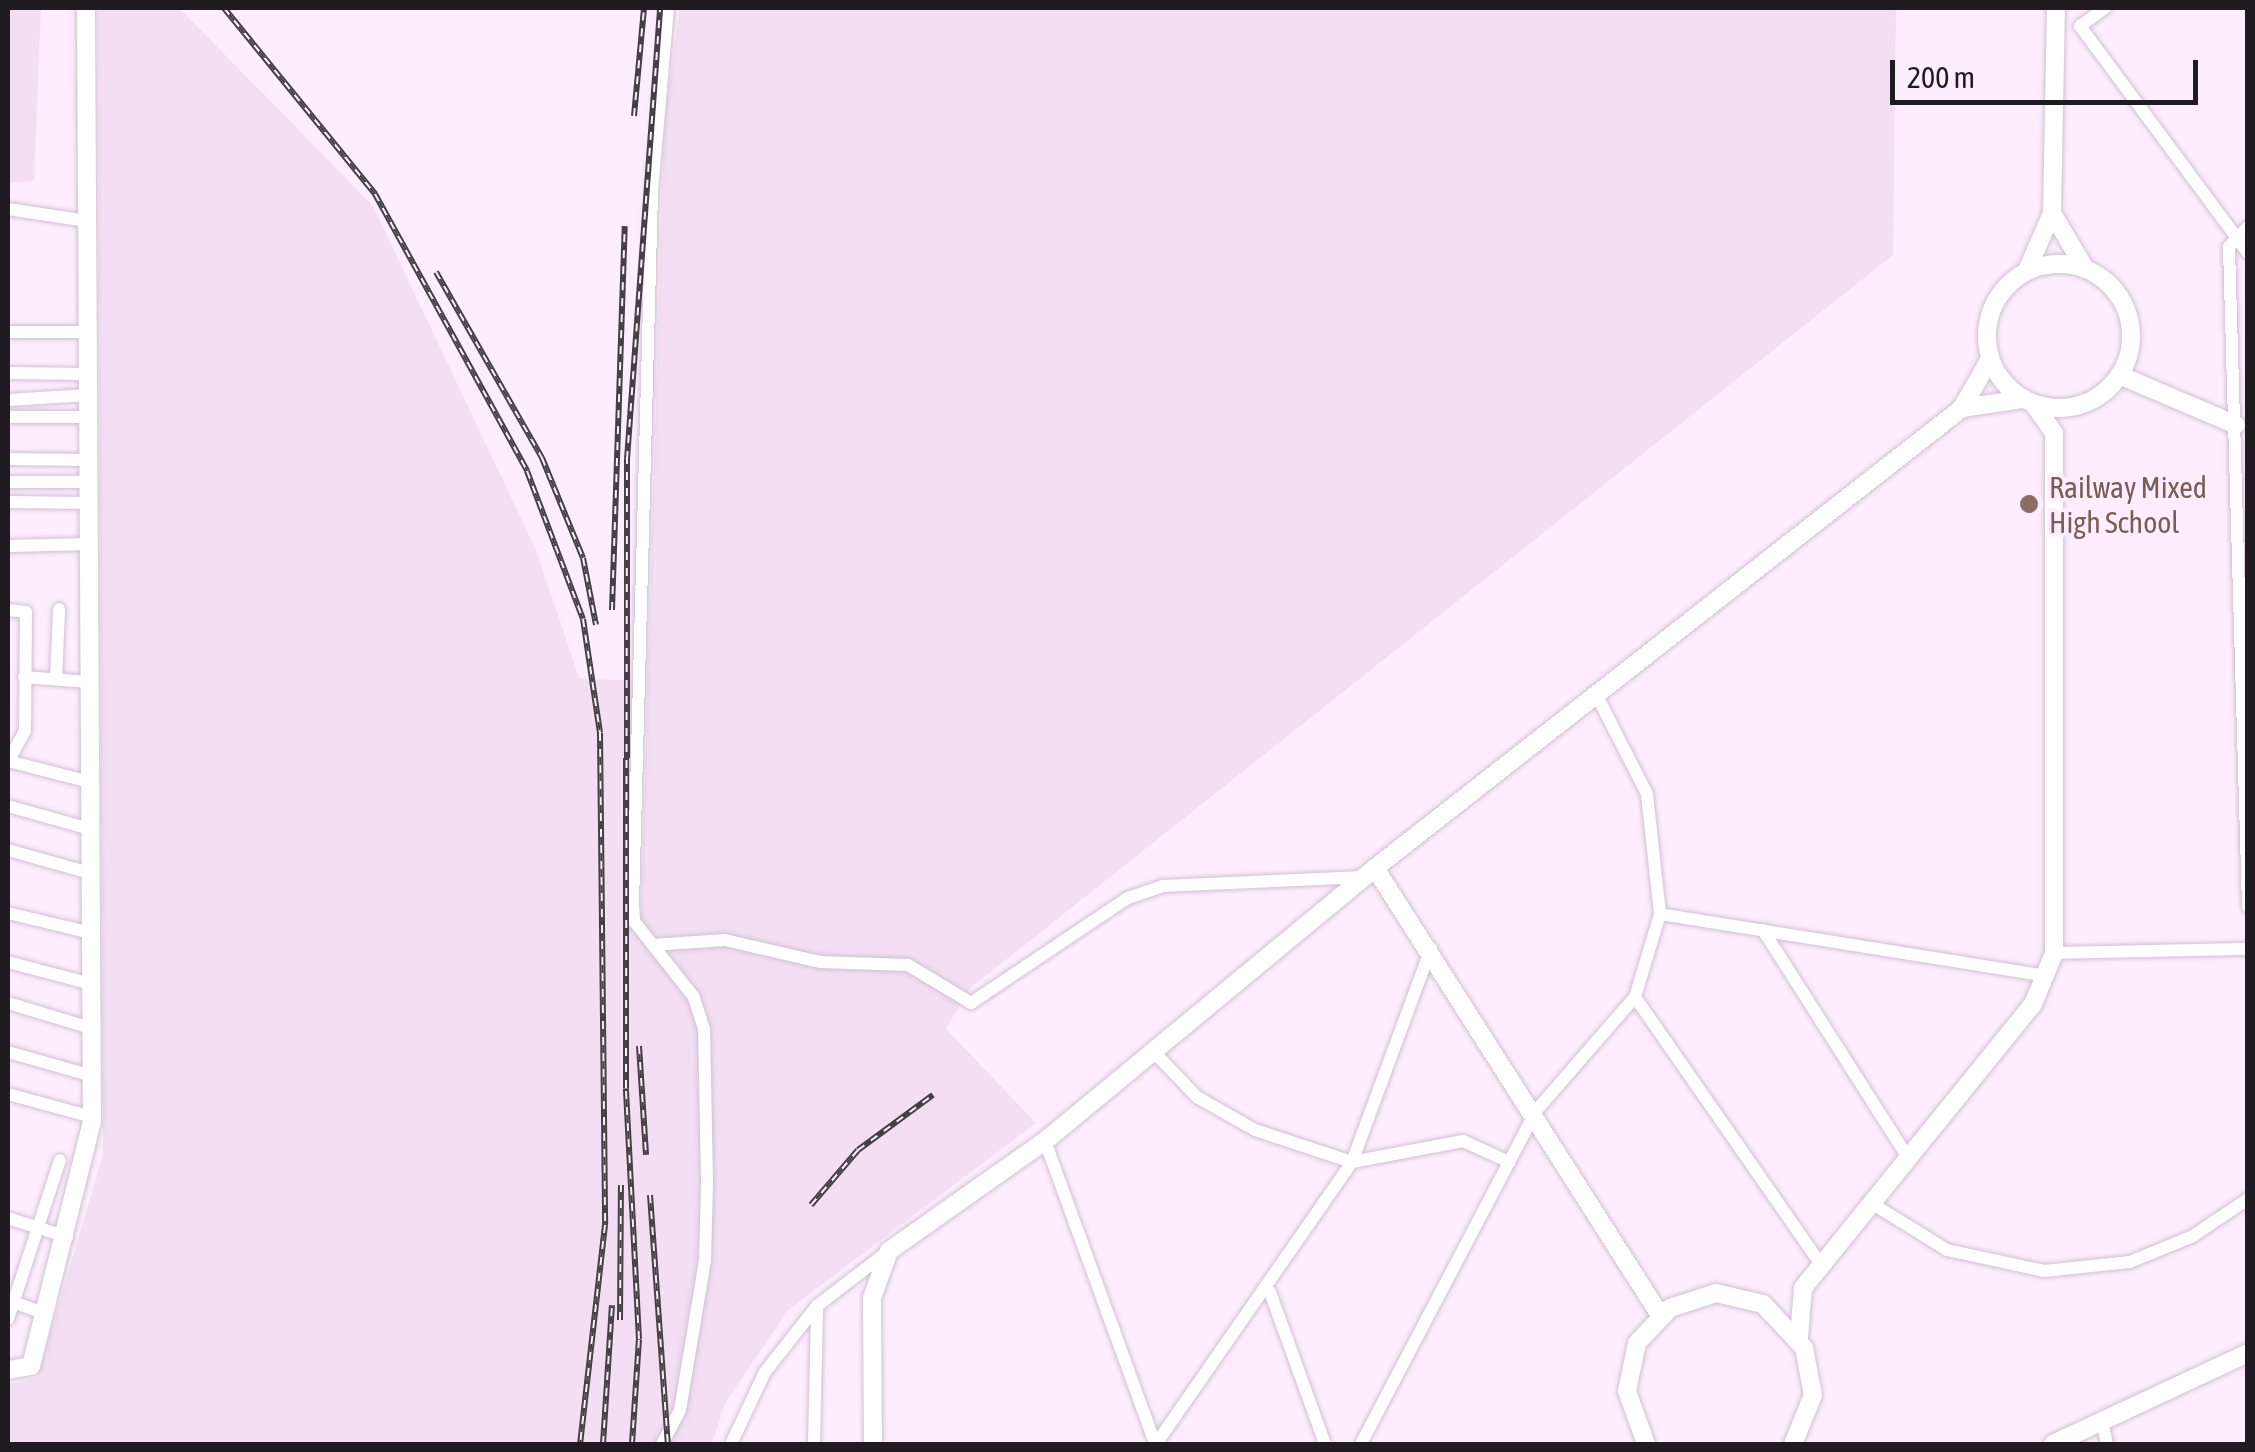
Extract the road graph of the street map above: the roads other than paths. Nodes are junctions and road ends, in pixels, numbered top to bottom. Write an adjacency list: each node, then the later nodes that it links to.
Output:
1 (86, 8): 8 (street)
2 (668, 8): 59 (street)
3 (2105, 8): 5 (street)
4 (2056, 16): 5 (street); 7 (street)
5 (2080, 26): 10 (street)
6 (8, 208): 8 (street)
7 (2052, 213): 12 (street); 13 (street)
8 (86, 220): 15 (street)
9 (2248, 227): 10 (street)
10 (2234, 236): 11 (street); 27 (street)
11 (2248, 253)
12 (2084, 267): 13 (street); 19 (street)
13 (2028, 268): 16 (street)
14 (8, 332): 15 (street)
15 (88, 332): 18 (street)
16 (1990, 359): 22 (street); 24 (street)
17 (8, 373): 18 (street)
18 (88, 374): 20 (street)
19 (2119, 375): 23 (street); 27 (street)
20 (88, 394): 21 (street); 25 (street)
21 (8, 400)
22 (2029, 402): 23 (street); 24 (street); 28 (street)
23 (2076, 406): 28 (street)
24 (1962, 408): 43 (street)
25 (88, 417): 26 (street); 30 (street)
26 (8, 418)
27 (2236, 425): 37 (street)
28 (2054, 433): 62 (street)
29 (8, 460): 30 (street)
30 (88, 460): 32 (street)
31 (8, 482): 32 (street)
32 (88, 482): 34 (street)
33 (8, 502): 34 (street)
34 (88, 503): 35 (street)
35 (88, 544): 36 (street); 42 (street)
36 (8, 546)
37 (2244, 571): 44 (street)
38 (59, 608): 41 (street)
39 (8, 610): 40 (street)
40 (24, 677): 41 (street); 45 (street)
41 (56, 679): 42 (street)
42 (89, 682): 47 (street)
43 (1596, 694): 52 (street); 56 (street)
44 (2245, 718): 53 (street)
45 (12, 743): 46 (street)
46 (8, 761): 47 (street)
47 (90, 782): 49 (street)
48 (8, 806): 49 (street)
49 (90, 829): 51 (street)
50 (8, 850): 51 (street)
51 (90, 873): 58 (street)
52 (1369, 873): 59 (street); 60 (street); 70 (street)
53 (2247, 882): 54 (street)
54 (2248, 907)
55 (8, 913): 58 (street)
56 (1660, 914): 57 (street); 66 (street)
57 (1763, 930): 64 (street); 77 (street)
58 (91, 933): 65 (street)
59 (654, 945): 100 (street)
60 (1432, 945): 73 (street); 79 (street)
61 (2248, 948): 62 (street)
62 (2054, 953): 64 (street)
63 (8, 962): 65 (street)
64 (2048, 976): 77 (street)
65 (91, 984): 68 (street)
66 (1635, 997): 73 (street); 87 (street)
67 (8, 1003): 68 (street)
68 (92, 1028): 71 (street)
69 (8, 1052): 71 (street)
70 (1154, 1052): 76 (street); 79 (street)
71 (92, 1076): 75 (street)
72 (10, 1095): 74 (street); 75 (street)
73 (1535, 1112): 80 (street); 94 (street)
74 (8, 1113)
75 (92, 1116): 85 (street)
76 (1045, 1140): 86 (street); 104 (street)
77 (1908, 1158): 82 (street)
78 (60, 1160): 84 (street)
79 (1352, 1162): 80 (street); 89 (street)
80 (1509, 1162): 106 (street)
81 (2248, 1199): 82 (street)
82 (1871, 1204): 87 (street)
83 (8, 1218): 84 (street)
84 (38, 1228): 85 (street); 90 (street)
85 (67, 1238): 93 (street)
86 (889, 1250): 92 (street); 103 (street)
87 (1821, 1265): 88 (street)
88 (1802, 1288): 91 (street); 96 (street)
89 (1270, 1292): 104 (street); 105 (street)
90 (10, 1301): 93 (street); 95 (street)
91 (1763, 1304): 94 (street); 96 (street)
92 (817, 1306): 101 (street); 102 (street)
93 (46, 1314): 98 (street)
94 (1660, 1315): 107 (street)
95 (8, 1319)
96 (1798, 1337): 108 (street)
97 (2248, 1353): 99 (street)
98 (8, 1370)
99 (2102, 1422): 109 (street); 110 (street)
100 (662, 1444)
101 (731, 1444)
102 (814, 1444)
103 (872, 1444)
104 (1156, 1444)
105 (1325, 1444)
106 (1362, 1444)
107 (1646, 1444)
108 (1793, 1444)
109 (2053, 1444)
110 (2107, 1444)

